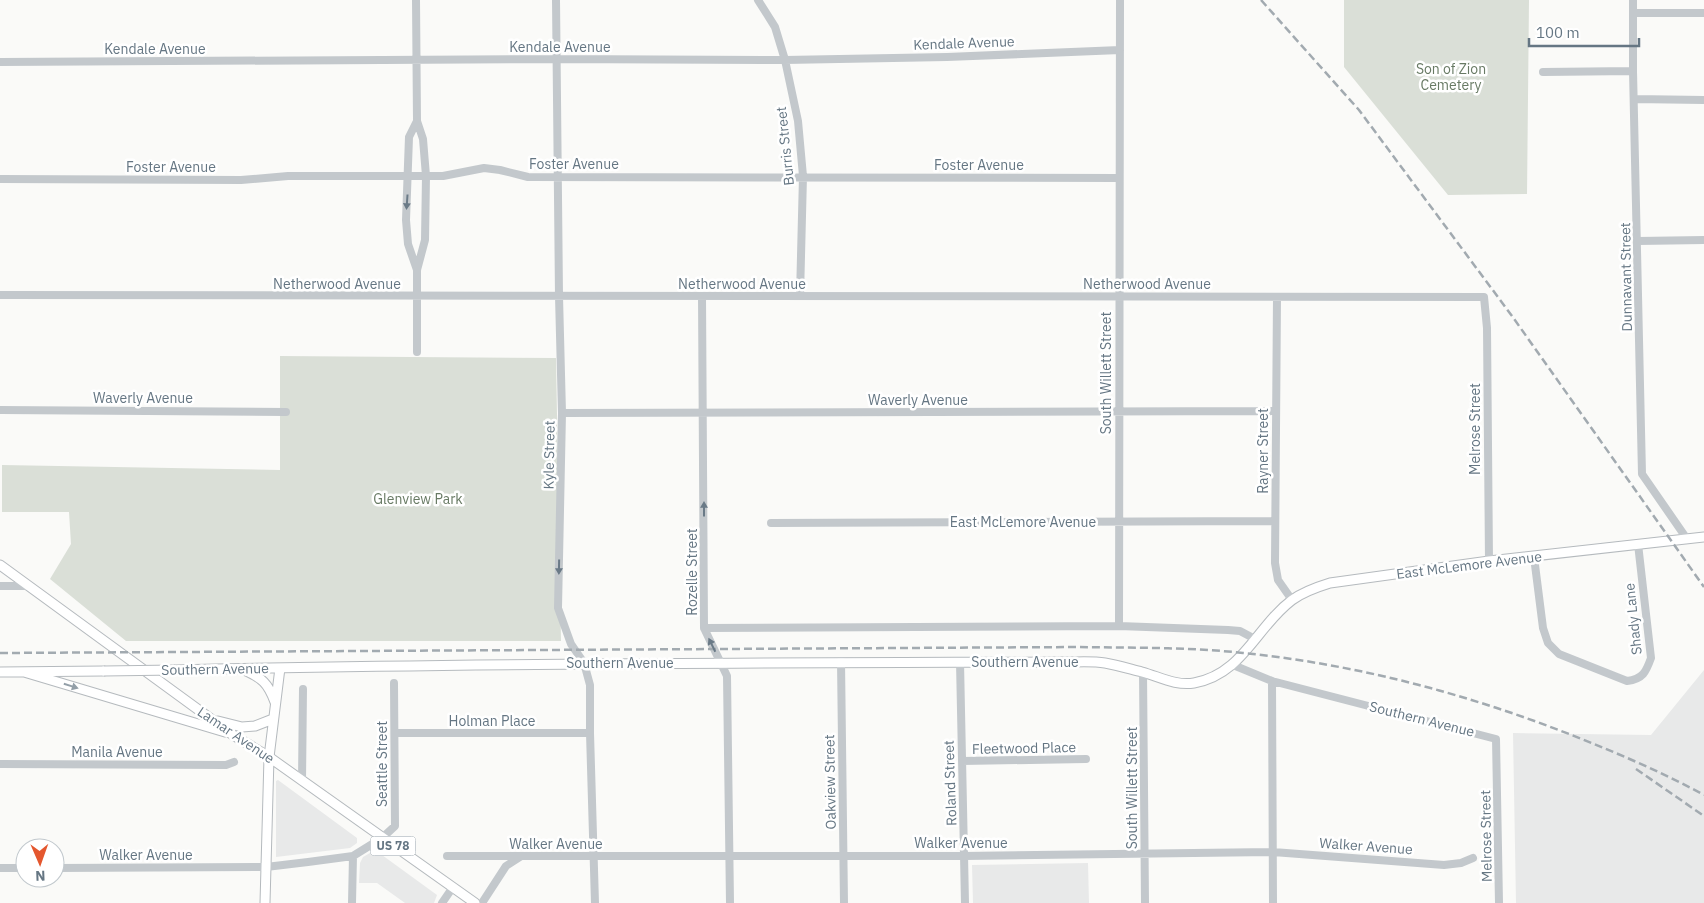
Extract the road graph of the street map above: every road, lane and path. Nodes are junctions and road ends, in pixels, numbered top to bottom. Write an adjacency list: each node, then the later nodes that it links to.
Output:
1 (416, 0): 10 (street)
2 (556, 0): 9 (street, Kyle Street)
3 (758, 0): 11 (street, Burris Street)
4 (1120, 0): 8 (street, South Willett Street)
5 (1633, 0): 6 (street, Dunnavant Street)
6 (1633, 13): 7 (street); 13 (street, Dunnavant Street)
7 (1704, 13)
8 (1120, 50): 11 (street, Kendale Avenue); 22 (street, South Willett Street)
9 (556, 59): 10 (street, Kendale Avenue); 11 (street, Kendale Avenue); 20 (street, Kyle Street)
10 (416, 60): 12 (street, Kendale Avenue); 17 (street)
11 (785, 60): 21 (street, Burris Street)
12 (0, 62)
13 (1633, 71): 14 (street); 15 (street, Dunnavant Street)
14 (1543, 72)
15 (1634, 99): 16 (street); 25 (street, Dunnavant Street)
16 (1704, 100)
17 (417, 121): 18 (street); 19 (street)
18 (409, 176): 19 (street, Foster Avenue); 23 (street, Foster Avenue); 26 (street, one-way to 26)
19 (426, 176): 20 (street, Foster Avenue); 26 (street)
20 (559, 176): 21 (street, Foster Avenue); 28 (street, Kyle Street)
21 (803, 176): 22 (street, Foster Avenue); 30 (street, Burris Street)
22 (1119, 178): 32 (street, South Willett Street)
23 (0, 179)
24 (1704, 240): 25 (street)
25 (1638, 241): 46 (street, Dunnavant Street)
26 (417, 270): 31 (street)
27 (0, 295): 31 (street, Netherwood Avenue)
28 (559, 296): 29 (street, Netherwood Avenue); 31 (street, Netherwood Avenue); 40 (street, Kyle Street)
29 (702, 296): 30 (street, Netherwood Avenue); 41 (street, Rozelle Street)
30 (800, 296): 32 (street, Netherwood Avenue)
31 (417, 297): 35 (street)
32 (1118, 297): 33 (street, Netherwood Avenue); 39 (street, South Willett Street)
33 (1277, 297): 34 (street, Netherwood Avenue); 37 (street, Rayner Street)
34 (1484, 297): 49 (street, Melrose Street)
35 (417, 352)
36 (0, 410): 38 (street, Waverly Avenue)
37 (1275, 411): 39 (street, Waverly Avenue); 43 (street, Rayner Street)
38 (286, 412)
39 (1119, 412): 41 (street, Waverly Avenue); 42 (street, South Willett Street)
40 (562, 413): 41 (street, Waverly Avenue); 60 (street, Kyle Street, one-way to 60)
41 (703, 413): 55 (street, Rozelle Street, one-way to 41)
42 (1118, 521): 43 (street, East McLemore Avenue); 44 (street, East McLemore Avenue); 54 (street, South Willett Street)
43 (1276, 521): 53 (street, Rayner Street)
44 (771, 523)
45 (1704, 537): 46 (main road, East McLemore Avenue)
46 (1687, 539): 47 (main road, East McLemore Avenue)
47 (1638, 544): 48 (main road, East McLemore Avenue); 48 (street, Shady Lane)
48 (1534, 557): 49 (main road, East McLemore Avenue)
49 (1489, 561): 53 (main road, East McLemore Avenue)
50 (0, 565): 52 (main road, Lamar Avenue / US 78)
51 (0, 586): 52 (street)
52 (27, 586): 72 (main road, Lamar Avenue / US 78)
53 (1292, 600): 56 (main road, East McLemore Avenue)
54 (1119, 626): 55 (street); 56 (street)
55 (704, 628): 58 (street, Rozelle Street, one-way to 55)
56 (1255, 639): 61 (main road, Southern Avenue)
57 (841, 661): 58 (main road, Southern Avenue); 59 (main road, Southern Avenue); 89 (street, Oakview Street)
58 (721, 662): 60 (main road, Southern Avenue); 88 (street, Rozelle Street)
59 (960, 662): 66 (main road, Southern Avenue); 79 (street, Roland Street)
60 (584, 663): 62 (main road, Southern Avenue); 74 (street, Kyle Street)
61 (1233, 665): 66 (main road, Southern Avenue); 67 (street, Southern Avenue)
62 (280, 668): 63 (main road, Southern Avenue); 70 (main road)
63 (241, 669): 65 (main road, Southern Avenue, bridge); 70 (main road)
64 (0, 672): 65 (main road, Southern Avenue)
65 (24, 672): 75 (main road, one-way to 75)
66 (1143, 672): 85 (street, South Willett Street)
67 (1272, 681): 76 (street, Southern Avenue); 84 (street)
68 (394, 683): 73 (street, Seattle Street)
69 (303, 690): 82 (street)
70 (276, 703): 71 (main road)
71 (273, 719): 72 (main road); 77 (main road)
72 (213, 720): 75 (main road, Lamar Avenue / US 78)
73 (395, 733): 74 (street, Holman Place); 83 (street, Seattle Street)
74 (590, 733): 92 (street, Kyle Street)
75 (233, 735): 77 (main road, Lamar Avenue / US 78)
76 (1496, 738): 110 (street, Melrose Street)
77 (269, 757): 82 (main road, Lamar Avenue / US 78); 94 (main road)
78 (1086, 760): 79 (street, Fleetwood Place)
79 (962, 761): 90 (street, Roland Street)
80 (234, 762): 81 (street, Manila Avenue)
81 (0, 764)
82 (302, 782): 83 (main road, Lamar Avenue / US 78)
83 (382, 838): 86 (street, Walker Avenue); 98 (main road, Lamar Avenue / US 78)
84 (1273, 852): 85 (street, Walker Avenue); 93 (street, Walker Avenue); 109 (street)
85 (1145, 854): 90 (street, Walker Avenue); 108 (street, South Willett Street)
86 (353, 856): 94 (street, Walker Avenue); 100 (street)
87 (446, 856): 91 (street, Walker Avenue)
88 (729, 856): 89 (street, Walker Avenue); 92 (street, Walker Avenue); 105 (street, Rozelle Street)
89 (844, 856): 90 (street, Walker Avenue); 106 (street, Oakview Street)
90 (965, 856): 107 (street, Roland Street)
91 (520, 857): 92 (street, Walker Avenue); 103 (street)
92 (595, 857): 104 (street, Kyle Street)
93 (1473, 858)
94 (266, 867): 97 (street, Walker Avenue); 99 (main road)
95 (0, 868): 96 (street)
96 (15, 868)
97 (65, 868)
98 (453, 887): 101 (street); 102 (main road, Lamar Avenue / US 78)
99 (265, 903)
100 (352, 903)
101 (442, 903)
102 (474, 903)
103 (482, 903)
104 (595, 903)
105 (730, 903)
106 (844, 903)
107 (966, 903)
108 (1145, 903)
109 (1273, 903)
110 (1500, 903)

